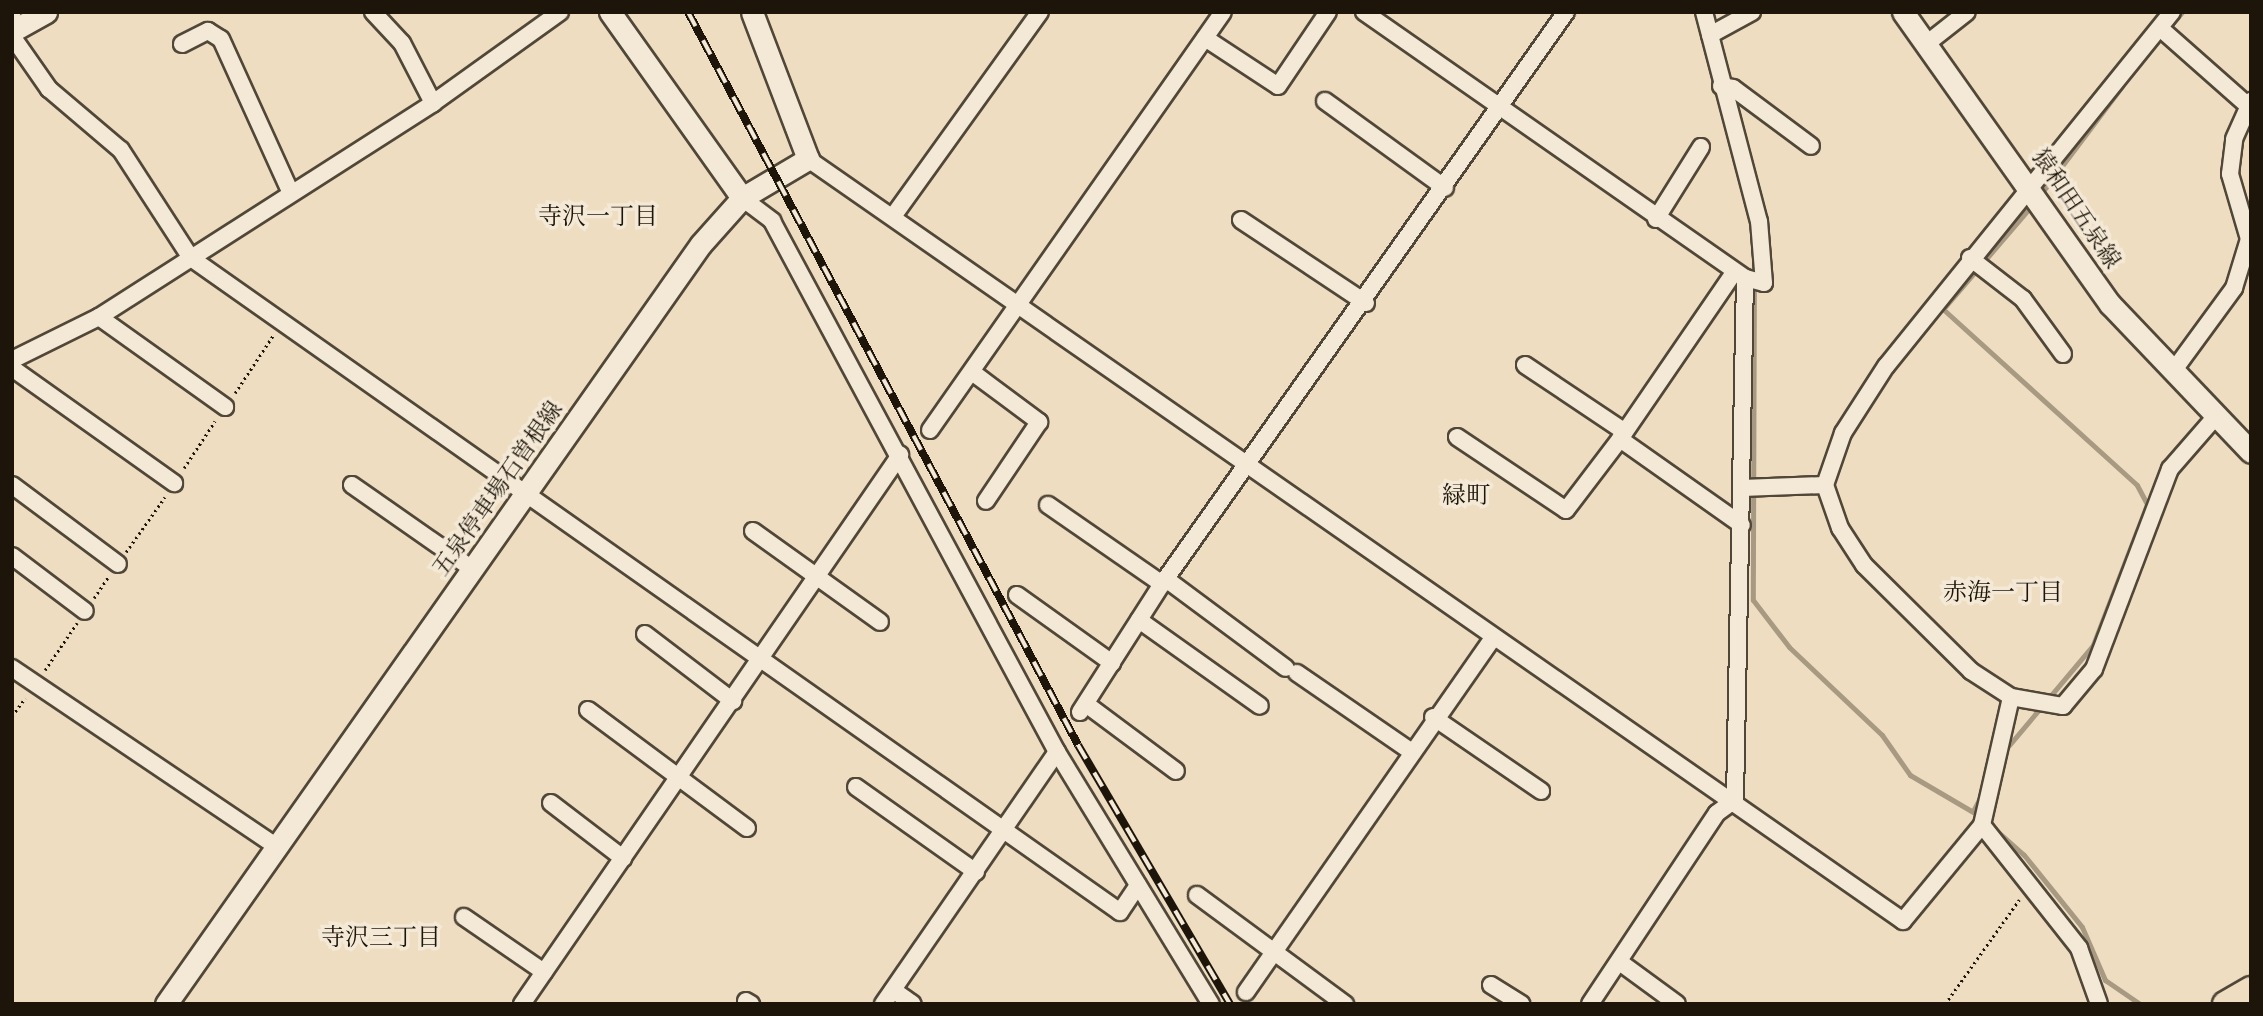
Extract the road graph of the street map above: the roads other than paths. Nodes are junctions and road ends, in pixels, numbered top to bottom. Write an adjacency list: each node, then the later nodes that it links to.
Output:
1 (46, 12): 17 (main road)
2 (373, 12): 24 (street)
3 (560, 12): 24 (street)
4 (610, 12): 33 (main road)
5 (752, 12): 29 (main road)
6 (1040, 12): 34 (street)
7 (1223, 12): 19 (street)
8 (1328, 12): 19 (street)
9 (1364, 12): 26 (street)
10 (1566, 12): 26 (street)
11 (1704, 12): 18 (street)
12 (1752, 12): 18 (street)
13 (1903, 12): 21 (main road, 猿和田五泉線)
14 (1968, 12): 21 (street)
15 (2172, 12): 16 (street)
16 (2160, 27): 25 (street); 30 (street)
17 (12, 33): 37 (street)
18 (1710, 35): 22 (street)
19 (1205, 38): 41 (street)
20 (182, 44): 32 (street)
21 (1925, 45): 30 (main road, 猿和田五泉線)
22 (1721, 86): 27 (street); 39 (street)
23 (1325, 101): 31 (street)
24 (433, 103): 32 (street)
25 (2249, 103): 47 (street)
26 (1500, 108): 31 (street); 35 (street)
27 (1811, 146)
28 (1701, 147): 35 (street)
29 (808, 159): 33 (main road, 五泉停車場石曽根線); 34 (street)
30 (2031, 186): 38 (street); 47 (main road, 猿和田五泉線)
31 (1445, 188): 40 (street)
32 (292, 192): 37 (street)
33 (742, 198): 55 (street); 62 (main road, 五泉停車場石曽根線)
34 (894, 215): 41 (street)
35 (1656, 219): 39 (street)
36 (1241, 220): 40 (street)
37 (191, 258): 42 (street); 62 (street)
38 (1970, 258): 43 (street); 60 (street)
39 (1739, 276): 52 (street); 61 (street)
40 (1366, 303): 56 (street)
41 (1019, 306): 48 (street); 56 (street)
42 (99, 317): 44 (street); 49 (street)
43 (2063, 354)
44 (12, 360)
45 (1525, 365): 52 (street)
46 (12, 368): 57 (street)
47 (2174, 370): 50 (main road, 猿和田五泉線)
48 (972, 372): 51 (street); 63 (street)
49 (225, 407)
50 (2216, 416): 54 (main road, 猿和田五泉線); 81 (street)
51 (930, 430)
52 (1622, 435): 53 (street); 65 (street)
53 (1457, 437)
54 (2251, 452)
55 (900, 455): 70 (street); 87 (street)
56 (1249, 466): 71 (street); 77 (street)
57 (174, 483)
58 (12, 485): 68 (street)
59 (352, 485): 69 (street)
60 (1825, 485): 61 (street); 81 (street)
61 (1742, 488): 65 (street)
62 (528, 493): 69 (main road, 五泉停車場石曽根線); 78 (street)
63 (986, 501)
64 (1048, 505): 71 (street)
65 (1742, 524): 92 (street)
66 (753, 531): 70 (street)
67 (12, 556): 73 (street)
68 (118, 564)
69 (474, 570): 97 (main road, 五泉停車場石曽根線)
70 (819, 580): 75 (street); 78 (street)
71 (1164, 581): 74 (street); 86 (street)
72 (1017, 595): 79 (street)
73 (85, 611)
74 (1139, 620): 79 (street); 83 (street)
75 (880, 622)
76 (645, 634): 82 (street)
77 (1493, 638): 85 (street); 92 (street)
78 (763, 659): 82 (street); 96 (street)
79 (1112, 663): 88 (street)
80 (12, 667): 97 (street)
81 (2011, 697): 94 (street)
82 (733, 701): 89 (street)
83 (1260, 706)
84 (589, 710): 89 (street)
85 (1433, 716): 86 (street); 91 (street)
86 (1409, 750): 103 (street)
87 (1057, 752): 96 (street); 100 (street)
88 (1176, 771)
89 (679, 779): 95 (street); 98 (street)
90 (856, 787): 99 (street)
91 (1541, 791)
92 (1735, 800): 94 (street); 104 (street)
93 (551, 803): 98 (street)
94 (1982, 825): 119 (street)
95 (747, 828)
96 (1006, 828): 99 (street); 100 (street)
97 (279, 848): 110 (main road, 五泉停車場石曽根線)
98 (623, 858): 105 (street)
99 (976, 872): 108 (street)
100 (1138, 885): 114 (street)
101 (1197, 895): 103 (street)
102 (464, 917): 105 (street)
103 (1269, 952): 109 (street); 115 (street)
104 (1621, 963): 117 (street); 118 (street)
105 (544, 972): 111 (street)
106 (1492, 985): 116 (street)
107 (2251, 989): 120 (main road)
108 (894, 990): 112 (street); 113 (street)
109 (1246, 992)
110 (166, 1004)
111 (522, 1004)
112 (883, 1004)
113 (913, 1004)
114 (1211, 1004)
115 (1345, 1004)
116 (1521, 1004)
117 (1590, 1004)
118 (1677, 1004)
119 (2099, 1004)
120 (2225, 1004)

